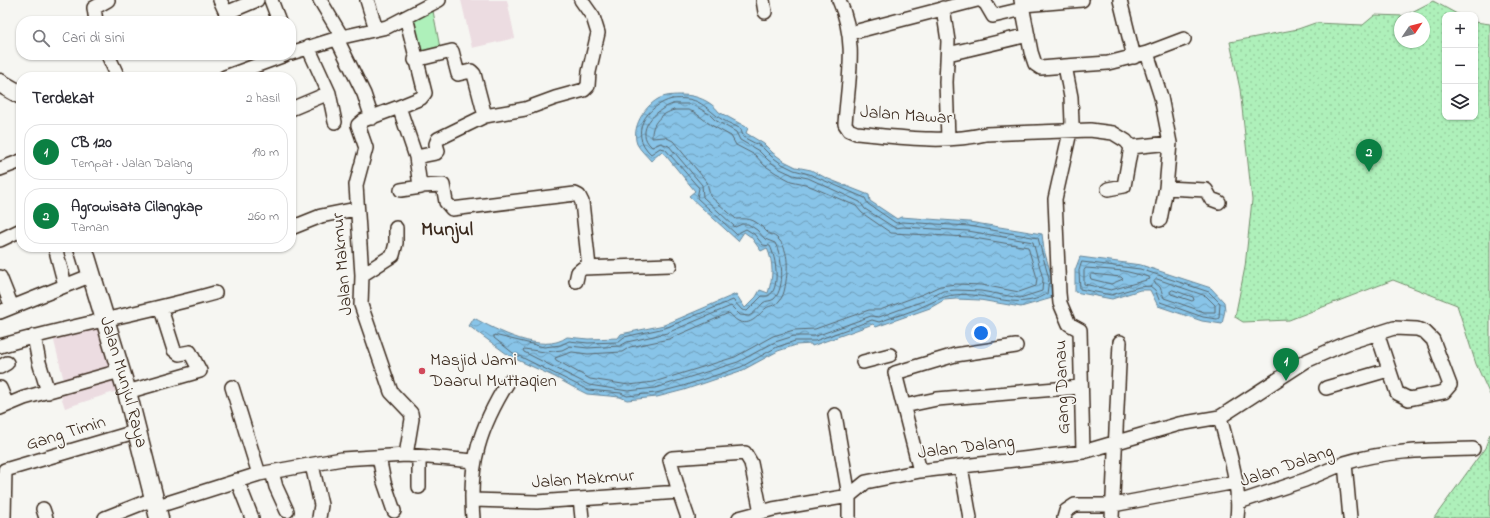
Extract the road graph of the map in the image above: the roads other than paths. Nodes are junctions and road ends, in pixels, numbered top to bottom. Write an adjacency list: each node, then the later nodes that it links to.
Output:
1 (108, 0): 17 (street)
2 (220, 0): 3 (street)
3 (257, 0)
4 (271, 0): 18 (street)
5 (320, 0): 23 (street)
6 (367, 0): 20 (street)
7 (439, 0): 14 (street)
8 (581, 0): 41 (street)
9 (839, 0): 21 (street, Jalan Mawar)
10 (977, 0): 16 (street)
11 (981, 0): 15 (street)
12 (1082, 0): 15 (street)
13 (1120, 0): 29 (street)
14 (421, 4): 19 (street)
15 (1023, 5): 22 (street)
16 (943, 8): 21 (street); 28 (street)
17 (95, 16)
18 (277, 16)
19 (406, 17): 20 (street); 32 (street)
20 (376, 29): 23 (street)
21 (850, 33): 45 (street, Jalan Mawar)
22 (1028, 35): 28 (street); 33 (street)
23 (339, 38): 25 (street); 42 (street)
24 (1184, 38): 27 (street)
25 (308, 47): 26 (street); 38 (street)
26 (296, 51)
27 (1148, 53): 29 (street); 46 (street)
28 (948, 54): 45 (street)
29 (1134, 57): 33 (street)
30 (110, 60): 34 (street)
31 (271, 60): 35 (street)
32 (415, 60): 40 (street); 41 (street)
33 (1065, 66): 44 (street)
34 (116, 72)
35 (239, 72)
36 (0, 83): 37 (street)
37 (16, 92)
38 (329, 93): 39 (street); 43 (street)
39 (296, 107)
40 (399, 107): 42 (street); 48 (street)
41 (485, 116): 48 (street)
42 (372, 118): 56 (street, Jalan Makmur)
43 (335, 122)
44 (1069, 131): 45 (street, Jalan Mawar); 47 (street, Jalan Mawar); 86 (street, Gang Danau)
45 (948, 139)
46 (1170, 143): 47 (street); 53 (street)
47 (1131, 147): 52 (street)
48 (416, 157): 51 (street)
49 (16, 163): 50 (street)
50 (0, 169)
51 (421, 187): 54 (street); 65 (street)
52 (1108, 188)
53 (1166, 188): 55 (street); 57 (street)
54 (401, 190)
55 (1220, 202)
56 (356, 209): 58 (street); 67 (street, Jalan Makmur)
57 (1160, 220)
58 (296, 226)
59 (396, 228): 67 (street)
60 (16, 232): 61 (street)
61 (0, 240)
62 (56, 252): 70 (street)
63 (85, 252): 66 (street, Jalan Munjul Raya)
64 (670, 265): 65 (street)
65 (589, 267): 69 (street)
66 (92, 275): 70 (street); 74 (street, Jalan Munjul Raya)
67 (362, 275): 99 (street, Jalan Makmur)
68 (0, 277): 72 (street)
69 (576, 281)
70 (65, 285): 72 (street)
71 (215, 293): 73 (street)
72 (6, 309)
73 (161, 309): 74 (street); 90 (street)
74 (106, 320): 76 (street); 82 (street, Jalan Munjul Raya)
75 (1377, 333): 81 (street); 81 (street); 94 (street)
76 (34, 336): 78 (street); 89 (street)
77 (1120, 342): 96 (street)
78 (0, 346)
79 (1016, 346): 83 (street)
80 (863, 362): 83 (street)
81 (1388, 370): 88 (street)
82 (120, 371): 89 (street); 90 (street, Jalan Munjul Raya)
83 (895, 373): 92 (street)
84 (508, 382): 101 (street)
85 (232, 386): 106 (street)
86 (1080, 387): 92 (street); 98 (street, Gang Danau)
87 (0, 388): 91 (street)
88 (1326, 388)
89 (48, 392): 91 (street)
90 (127, 392): 95 (street, Jalan Munjul Raya)
91 (3, 406)
92 (904, 406): 105 (street)
93 (835, 415): 111 (street)
94 (1220, 417): 96 (street, Jalan Dalang); 108 (street, Jalan Dalang)
95 (138, 431): 116 (street, Jalan Munjul Raya); 120 (street, Gang Timin)
96 (1114, 444): 98 (street, Jalan Dalang); 115 (street)
97 (1473, 449): 102 (street)
98 (1083, 452): 104 (street, Jalan Dalang)
99 (412, 456): 100 (street); 101 (street); 109 (street, Jalan Makmur)
100 (379, 457): 103 (street); 118 (street)
101 (474, 461): 113 (street)
102 (1345, 463): 114 (street, Jalan Dalang); 133 (street, Jalan Dalang)
103 (312, 464): 106 (street); 123 (street)
104 (961, 467): 105 (street, Jalan Dalang); 129 (street)
105 (920, 470): 111 (street, Jalan Dalang)
106 (266, 473): 107 (street); 117 (street)
107 (237, 480): 116 (street); 122 (street)
108 (1236, 482): 114 (street, Jalan Dalang); 115 (street)
109 (419, 487)
110 (679, 492): 112 (street, Jalan Makmur); 119 (street); 126 (street)
111 (849, 496): 119 (street); 128 (street)
112 (580, 499): 113 (street, Jalan Makmur); 125 (street)
113 (473, 500): 124 (street)
114 (1239, 502): 132 (street)
115 (1113, 505): 130 (street); 131 (street)
116 (156, 508): 121 (street)
117 (287, 511)
118 (394, 511)
119 (770, 513): 127 (street)
120 (4, 518)
121 (106, 518)
122 (252, 518)
123 (319, 518)
124 (473, 518)
125 (582, 518)
126 (688, 518)
127 (739, 518)
128 (849, 518)
129 (970, 518)
130 (1064, 518)
131 (1112, 518)
132 (1237, 518)
133 (1350, 518)

